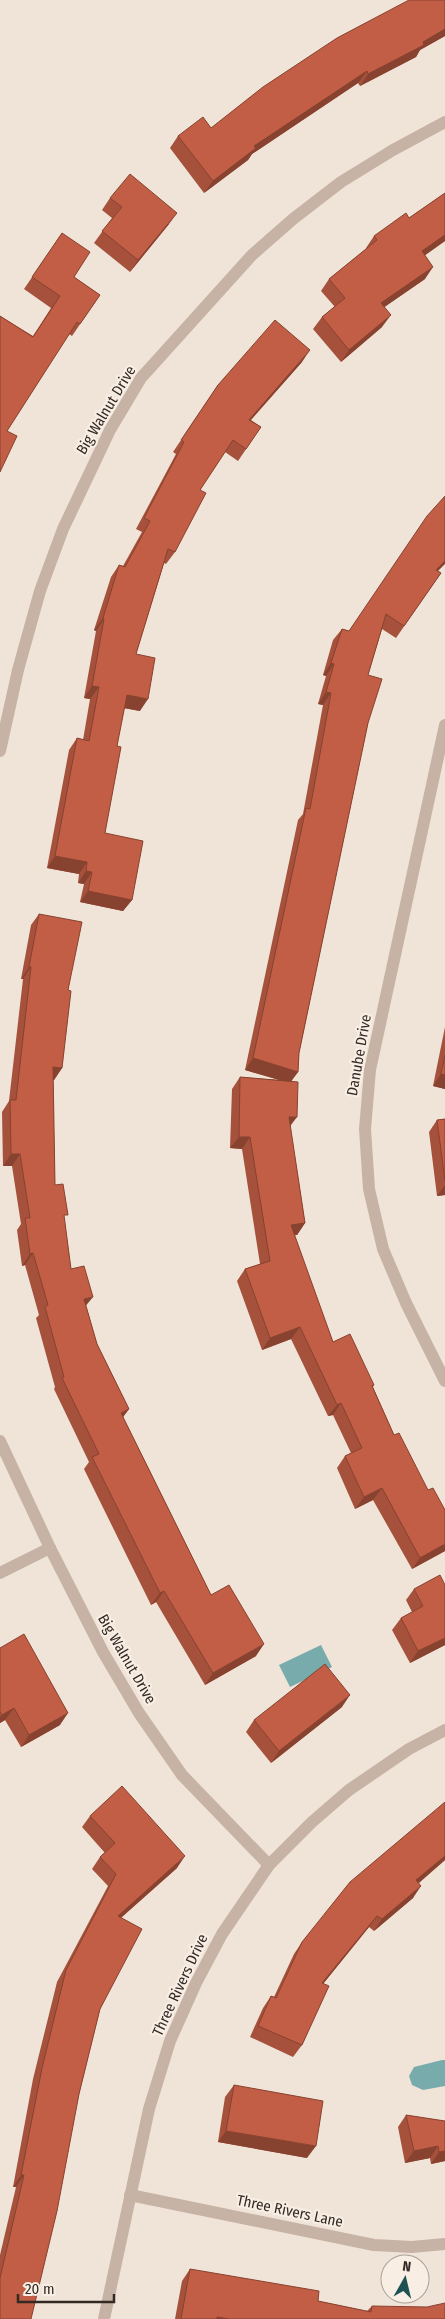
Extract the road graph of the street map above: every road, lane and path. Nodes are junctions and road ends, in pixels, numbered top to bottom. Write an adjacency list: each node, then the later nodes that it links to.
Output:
1 (445, 122): 3 (street, Big Walnut Drive)
2 (445, 725): 4 (street, Danube Drive)
3 (0, 751)
4 (445, 1381)
5 (0, 1441): 6 (street, Big Walnut Drive)
6 (50, 1548): 7 (street); 9 (street, Big Walnut Drive)
7 (0, 1573)
8 (445, 1730): 9 (street, Three Rivers Drive)
9 (269, 1865): 10 (street, Three Rivers Drive)
10 (130, 2195): 11 (street, Three Rivers Lane); 12 (street, Three Rivers Drive)
11 (445, 2244)
12 (104, 2319)

